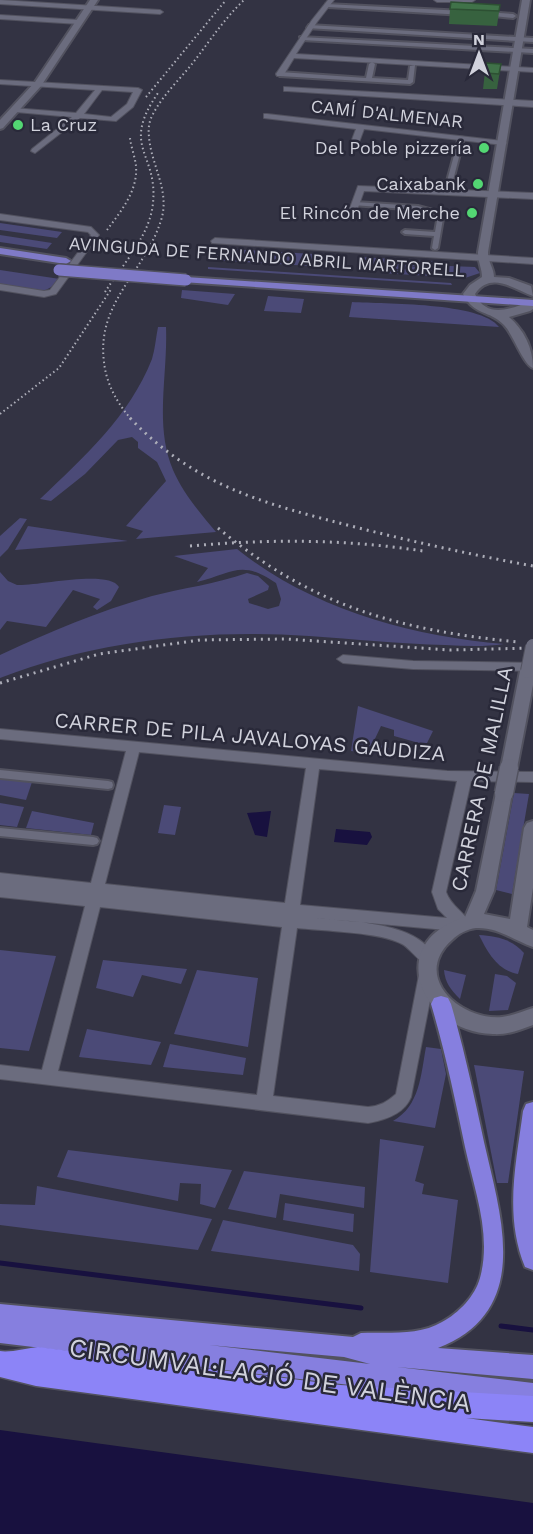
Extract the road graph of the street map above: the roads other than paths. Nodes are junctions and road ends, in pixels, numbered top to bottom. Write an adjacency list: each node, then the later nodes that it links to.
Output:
1 (374, 0): 9 (street)
2 (437, 0): 3 (street)
3 (472, 0)
4 (9, 1): 5 (street); 7 (street)
5 (0, 2)
6 (329, 3): 9 (street); 17 (street)
7 (92, 4): 10 (street); 16 (street)
8 (528, 4): 15 (street)
9 (373, 8): 11 (street); 13 (street)
10 (160, 12)
11 (470, 13)
12 (480, 14): 15 (street)
13 (371, 15)
14 (0, 17): 16 (street)
15 (523, 17): 20 (street)
16 (79, 22): 34 (street)
17 (309, 27): 18 (street); 19 (street)
18 (404, 32): 20 (street); 23 (street)
19 (303, 38): 22 (street); 27 (street)
20 (519, 39): 21 (street); 25 (street)
21 (533, 40)
22 (378, 43): 23 (street); 31 (street)
23 (401, 44): 24 (street)
24 (418, 45): 25 (street); 32 (street)
25 (517, 51): 26 (street); 28 (street)
26 (533, 51)
27 (291, 56): 28 (street); 30 (street)
28 (514, 69): 29 (street); 37 (street)
29 (533, 70)
30 (280, 74): 31 (street)
31 (369, 79): 32 (street)
32 (387, 81): 36 (street)
33 (0, 82): 34 (street)
34 (37, 85): 35 (street); 39 (street)
35 (100, 88): 40 (street); 40 (street)
36 (385, 91)
37 (508, 103): 37 (street); 38 (street); 45 (street)
38 (533, 104)
39 (16, 110): 40 (street); 42 (street)
40 (78, 116): 47 (street)
41 (267, 116): 43 (street, CAMÍ D'ALMENAR)
42 (0, 126)
43 (362, 126): 44 (street, CAMÍ D'ALMENAR); 46 (street)
44 (461, 138): 45 (street, CAMÍ D'ALMENAR); 48 (street)
45 (503, 142): 49 (street)
46 (354, 145)
47 (35, 150)
48 (447, 192): 49 (street); 51 (street)
49 (493, 194): 50 (street); 60 (street)
50 (533, 196)
51 (355, 204): 52 (street); 55 (street)
52 (351, 216)
53 (0, 217): 65 (street)
54 (405, 232): 55 (street)
55 (438, 234): 57 (street)
56 (215, 241): 60 (street, AVINGUDA DE FERNANDO ABRIL MARTORELL)
57 (435, 248)
58 (531, 250): 62 (street)
59 (0, 251): 63 (main road, AVINGUDA DE FERNANDO ABRIL MARTORELL)
60 (483, 258): 62 (street, AVINGUDA DE FERNANDO ABRIL MARTORELL); 64 (street); 66 (street)
61 (0, 261): 63 (main road, AVINGUDA DE FERNANDO ABRIL MARTORELL)
62 (532, 261)
63 (62, 266): 66 (main road, AVINGUDA DE FERNANDO ABRIL MARTORELL, bridge)
64 (517, 283): 66 (street); 67 (street)
65 (0, 287)
66 (474, 291): 67 (main road, AVINGUDA DE FERNANDO ABRIL MARTORELL); 68 (main road, AVINGUDA DE FERNANDO ABRIL MARTORELL); 69 (street)
67 (533, 293)
68 (533, 304): 69 (street)
69 (497, 313): 70 (street)
70 (533, 364)
71 (533, 646): 73 (street, CARRERA DE MALILLA, bridge)
72 (343, 659): 73 (street)
73 (531, 669): 88 (street, CARRERA DE MALILLA, bridge)
74 (0, 734): 75 (street, CARRER DE PILA JAVALOYAS GAUDIZA)
75 (134, 747): 76 (street, CARRER DE PILA JAVALOYAS GAUDIZA); 86 (street)
76 (313, 764): 78 (street, CARRER DE PILA JAVALOYAS GAUDIZA); 87 (street)
77 (0, 774): 80 (street)
78 (465, 777): 79 (street, CARRER DE PILA JAVALOYAS GAUDIZA); 88 (street)
79 (533, 777)
80 (108, 785)
81 (533, 828): 89 (street)
82 (0, 832): 83 (street)
83 (93, 841)
84 (0, 879): 86 (street)
85 (0, 891): 86 (street)
86 (96, 895): 87 (street); 94 (street)
87 (291, 916): 88 (street); 90 (street); 95 (street)
88 (464, 923): 89 (street); 90 (street)
89 (526, 933)
90 (427, 966): 91 (street); 95 (street)
91 (441, 1004): 92 (street); 100 (highway)
92 (533, 1016)
93 (0, 1072): 94 (street)
94 (48, 1077): 95 (street)
95 (264, 1102)
96 (533, 1111): 97 (highway)
97 (533, 1259)
98 (0, 1315): 100 (highway)
99 (0, 1332): 103 (highway, CIRCUMVAL·LACIÓ DE VALÈNCIA)
100 (344, 1346): 102 (highway)
101 (0, 1363): 104 (highway); 105 (highway, CIRCUMVAL·LACIÓ DE VALÈNCIA)
102 (533, 1367)
103 (533, 1395)
104 (533, 1409)
105 (533, 1440)

